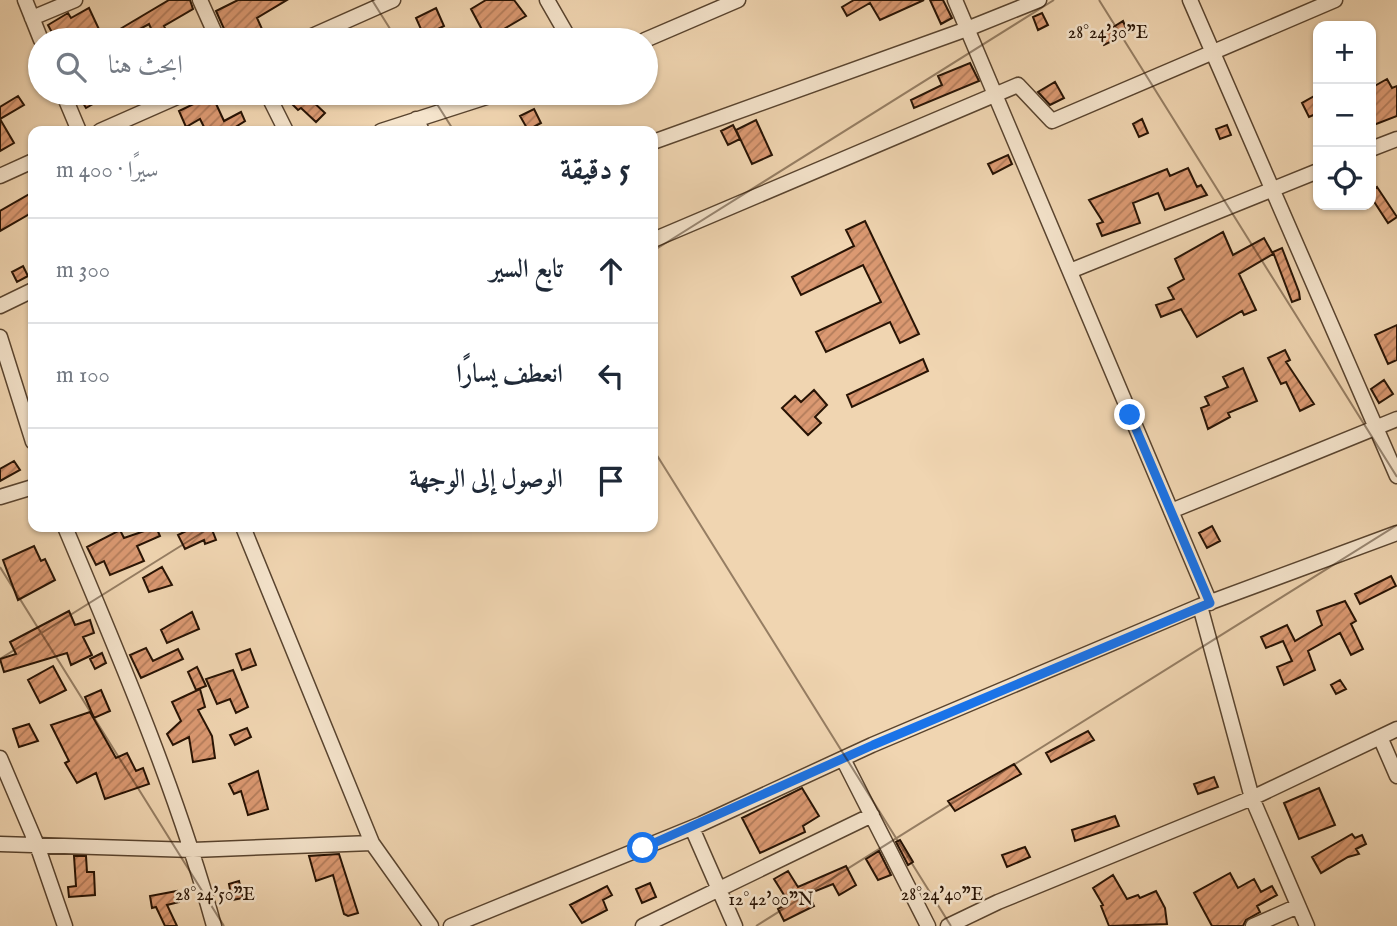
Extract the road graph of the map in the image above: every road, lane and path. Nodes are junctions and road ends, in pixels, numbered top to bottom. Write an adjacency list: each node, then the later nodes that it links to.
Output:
1 (25, 0): 11 (street)
2 (75, 0): 11 (street)
3 (200, 0): 13 (street)
4 (393, 0): 14 (street)
5 (547, 0): 15 (street)
6 (738, 0): 17 (street)
7 (955, 0): 16 (street)
8 (1039, 0): 16 (street)
9 (1190, 0): 18 (street)
10 (1335, 0): 18 (street)
11 (32, 18): 12 (street)
12 (36, 28)
13 (213, 28)
14 (330, 28)
15 (563, 28)
16 (967, 29): 19 (street); 29 (street)
17 (658, 34)
18 (1211, 53): 19 (street); 34 (street)
19 (995, 95): 35 (street); 36 (street)
20 (68, 105): 25 (street)
21 (159, 105): 26 (street)
22 (273, 105): 27 (street)
23 (469, 105): 24 (street)
24 (419, 125)
25 (77, 126)
26 (111, 126)
27 (284, 126)
28 (1397, 139): 30 (street)
29 (658, 140)
30 (1376, 147)
31 (28, 163): 33 (street)
32 (1313, 172): 34 (street)
33 (0, 176)
34 (1271, 190): 36 (street); 42 (street)
35 (658, 238)
36 (1070, 271): 46 (street)
37 (28, 292): 38 (street)
38 (0, 306)
39 (0, 337): 41 (street)
40 (1397, 419): 42 (street)
41 (28, 426)
42 (1376, 428): 43 (street); 46 (street)
43 (1397, 476)
44 (28, 489): 45 (street)
45 (0, 497)
46 (1171, 511): 50 (street)
47 (67, 532): 62 (street)
48 (245, 532): 60 (street)
49 (1397, 533): 50 (street)
50 (1205, 605): 54 (street); 56 (street)
51 (1397, 729): 52 (street)
52 (1380, 737): 55 (street); 56 (street)
53 (0, 758): 61 (street)
54 (843, 759): 57 (street); 58 (street)
55 (1397, 776)
56 (1252, 798): 64 (street); 72 (street)
57 (872, 815): 63 (street); 71 (street)
58 (692, 828): 63 (street); 68 (street)
59 (0, 844): 61 (street)
60 (372, 844): 62 (street); 67 (street)
61 (37, 845): 62 (street); 65 (street)
62 (193, 850): 66 (street)
63 (720, 891): 69 (street); 70 (street)
64 (1298, 906): 73 (street); 74 (street)
65 (65, 926)
66 (214, 926)
67 (431, 926)
68 (451, 926)
69 (643, 926)
70 (735, 926)
71 (928, 926)
72 (948, 926)
73 (1252, 926)
74 (1307, 926)

